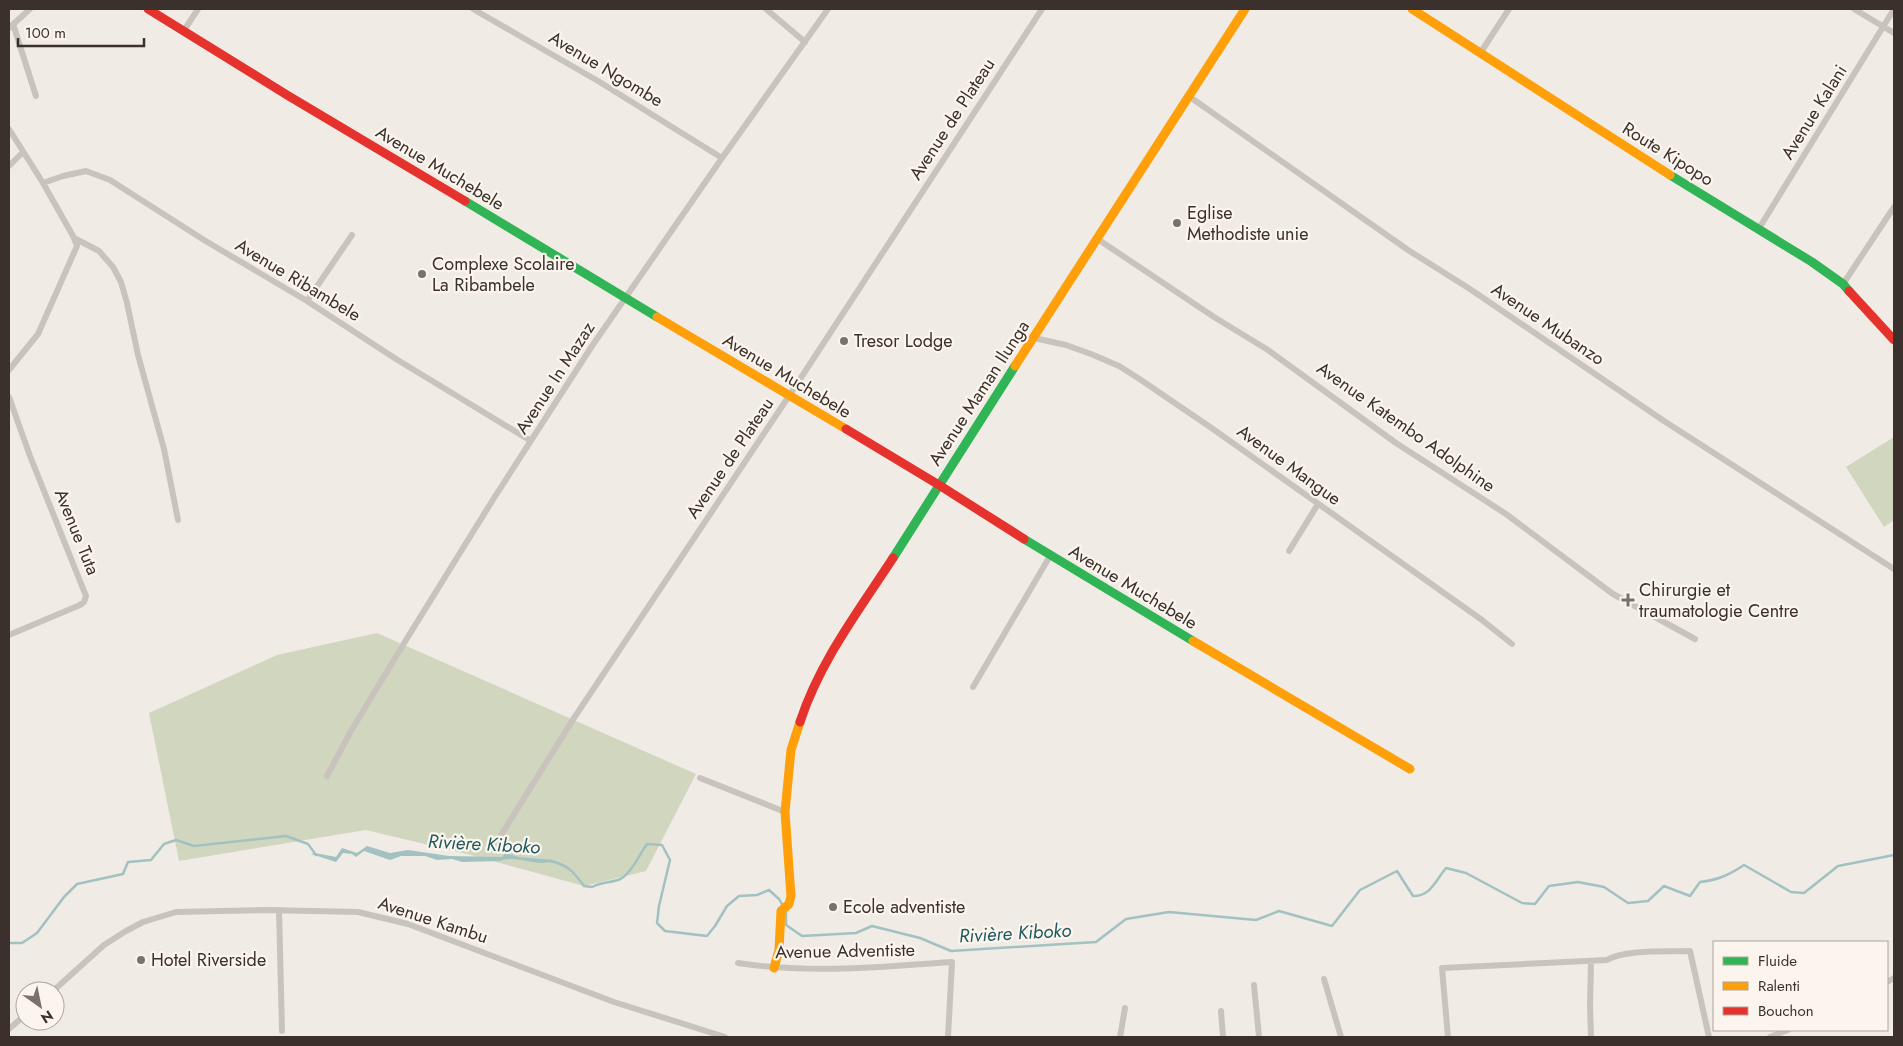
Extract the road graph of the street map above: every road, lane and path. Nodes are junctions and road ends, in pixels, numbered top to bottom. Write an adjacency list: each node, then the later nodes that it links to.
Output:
1 (30, 9): 13 (street)
2 (148, 9): 15 (street, Avenue Muchebele)
3 (198, 9): 15 (street)
4 (473, 9): 23 (street, Avenue Ngombe)
5 (766, 9): 17 (street)
6 (828, 9): 17 (street, Avenue In Mazaz)
7 (1042, 9): 37 (street, Avenue de Plateau)
8 (1245, 9): 20 (street, Avenue Maman Ilunga)
9 (1412, 9): 18 (street, Route Kipopo)
10 (1509, 9): 18 (street)
11 (1854, 9): 14 (street)
12 (1894, 9): 14 (street, Avenue Kalani)
13 (11, 26): 19 (street)
14 (1883, 26): 16 (street); 27 (street, Avenue Kalani)
15 (183, 32): 32 (street, Avenue Muchebele)
16 (1894, 33)
17 (805, 42): 23 (street, Avenue In Mazaz)
18 (1481, 52): 27 (street, Route Kipopo)
19 (36, 96)
20 (1190, 97): 30 (street, Avenue Maman Ilunga); 45 (street, Avenue Mubanzo)
21 (9, 129): 22 (street)
22 (24, 152): 24 (street); 25 (street)
23 (722, 158): 32 (street, Avenue In Mazaz)
24 (9, 166)
25 (43, 183): 29 (street); 33 (street, Avenue Ribambele)
26 (1894, 207): 31 (street)
27 (1758, 230): 31 (street, Route Kipopo)
28 (352, 235): 33 (street)
29 (74, 238): 36 (street); 42 (street)
30 (1098, 240): 34 (street, Avenue Maman Ilunga); 47 (street, Avenue Katembo Adolphine)
31 (1843, 284): 35 (street, Route Kipopo)
32 (624, 298): 37 (street, Avenue Muchebele); 39 (street, Avenue In Mazaz)
33 (307, 301): 39 (street, Avenue Ribambele)
34 (1034, 338): 40 (street, Avenue Maman Ilunga); 41 (street, Avenue Mangue)
35 (1894, 340)
36 (9, 370)
37 (790, 396): 40 (street, Avenue Muchebele); 54 (street, Avenue de Plateau)
38 (9, 397): 46 (street, Avenue Tuta)
39 (531, 442): 51 (street, Avenue In Mazaz)
40 (939, 485): 44 (street, Avenue Muchebele); 53 (street, Avenue Maman Ilunga)
41 (1318, 504): 43 (street); 48 (street, Avenue Mangue)
42 (178, 520)
43 (1289, 551)
44 (1050, 556): 49 (street); 50 (street, Avenue Muchebele)
45 (1894, 569)
46 (9, 635)
47 (1695, 639)
48 (1512, 644)
49 (973, 687)
50 (1410, 769)
51 (327, 776)
52 (700, 778): 53 (street)
53 (784, 812): 58 (street, Avenue Maman Ilunga)
54 (493, 848)
55 (279, 910): 60 (street, Avenue Kambu); 64 (street); 66 (street, Avenue Kambu)
56 (1592, 961): 72 (street); 73 (street); 74 (street)
57 (738, 963): 58 (street, Avenue Adventiste)
58 (774, 968): 67 (street, Avenue Adventiste)
59 (1324, 978): 71 (street)
60 (64, 981)
61 (1254, 985): 70 (street)
62 (1125, 1008): 68 (street)
63 (1221, 1011): 69 (street)
64 (282, 1031)
65 (1785, 1031): 75 (street)
66 (725, 1037)
67 (948, 1037)
68 (1120, 1037)
69 (1223, 1037)
70 (1259, 1037)
71 (1341, 1037)
72 (1448, 1037)
73 (1591, 1037)
74 (1709, 1037)
75 (1770, 1037)

